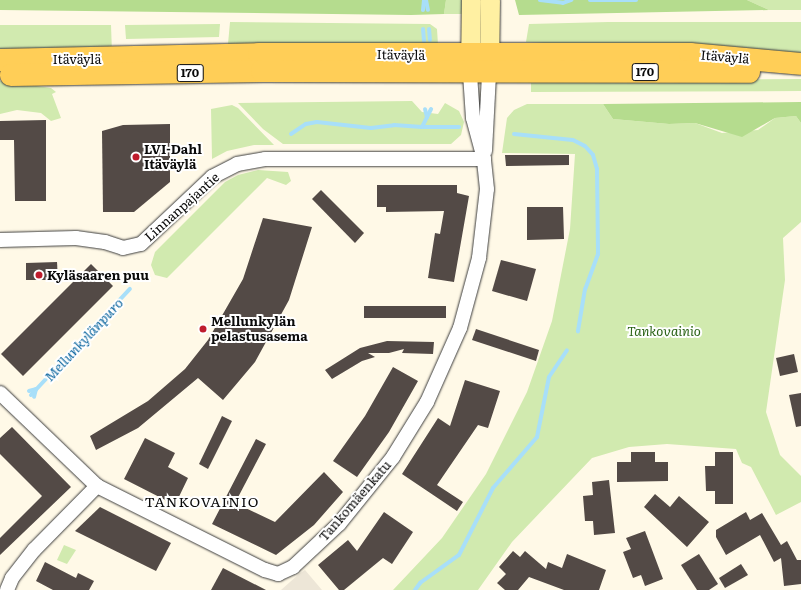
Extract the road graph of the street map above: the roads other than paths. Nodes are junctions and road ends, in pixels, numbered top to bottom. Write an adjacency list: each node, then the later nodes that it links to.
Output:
1 (471, 0): 5 (main road)
2 (490, 0): 5 (main road)
3 (0, 60): 5 (main road, Itäväylä / 170)
4 (801, 64): 5 (main road, Itäväylä / 170)
5 (480, 65): 6 (main road, Itäväylä / 170); 7 (main road, Itäväylä / 170); 8 (street, Tankomäenkatu); 8 (street, Tankomäenkatu)
6 (801, 70)
7 (0, 75)
8 (484, 160): 9 (street, Linnanpajantie); 11 (street, Tankomäenkatu)
9 (0, 240)
10 (0, 393): 11 (street, Tankomäenkatu)
11 (97, 486): 12 (street)
12 (7, 590)

